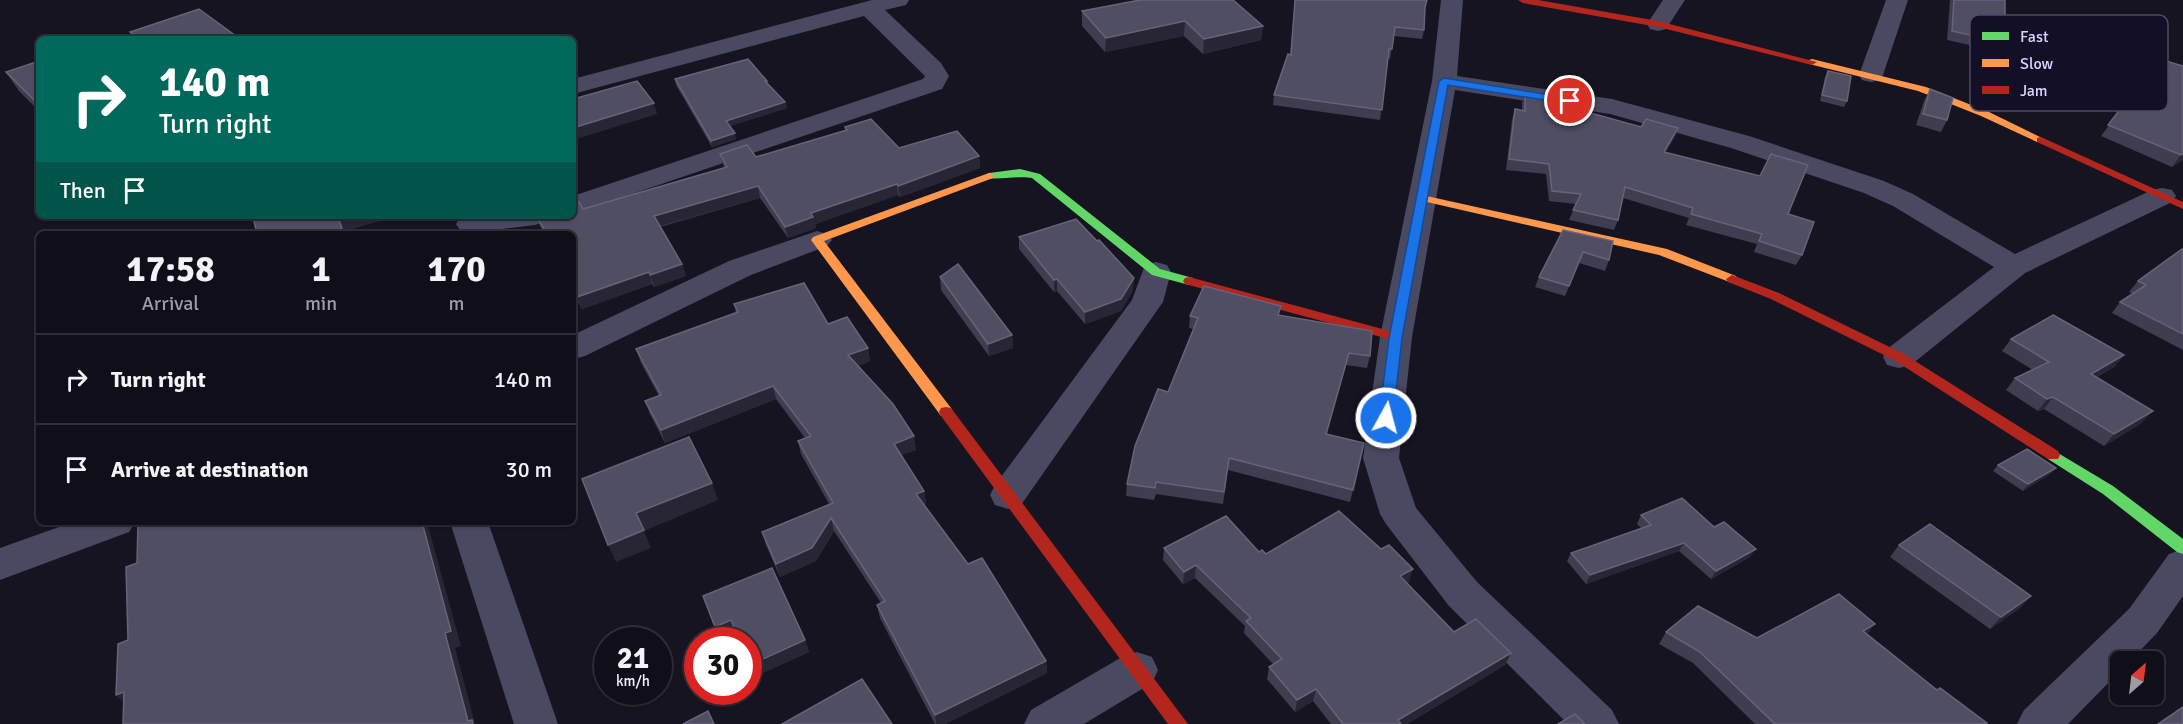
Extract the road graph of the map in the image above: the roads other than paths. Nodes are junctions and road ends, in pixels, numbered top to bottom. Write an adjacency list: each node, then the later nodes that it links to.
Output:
1 (898, 0): 6 (street)
2 (1452, 0): 9 (street)
3 (1522, 0): 7 (street)
4 (1674, 0): 7 (street)
5 (1897, 0): 8 (street)
6 (869, 8): 10 (street); 15 (street)
7 (1658, 24): 8 (street)
8 (1871, 75): 11 (street)
9 (1444, 81): 13 (street); 19 (street)
10 (576, 86)
11 (1970, 108)
12 (1978, 111): 14 (street)
13 (1422, 198): 21 (street); 23 (street)
14 (2173, 201): 19 (street)
15 (576, 204)
16 (513, 219): 17 (street)
17 (470, 225)
18 (817, 240): 20 (street); 22 (street); 24 (street)
19 (2014, 266): 23 (street)
20 (1156, 272): 21 (street); 24 (street)
21 (1396, 338): 34 (street)
22 (576, 347)
23 (1899, 357): 27 (street)
24 (1008, 495): 30 (street)
25 (108, 525): 28 (street)
26 (470, 525): 31 (street)
27 (2183, 548)
28 (0, 564)
29 (2183, 566): 35 (street)
30 (1137, 670): 32 (street); 33 (street)
31 (536, 724)
32 (1046, 724)
33 (1179, 724)
34 (1597, 724)
35 (2039, 724)

